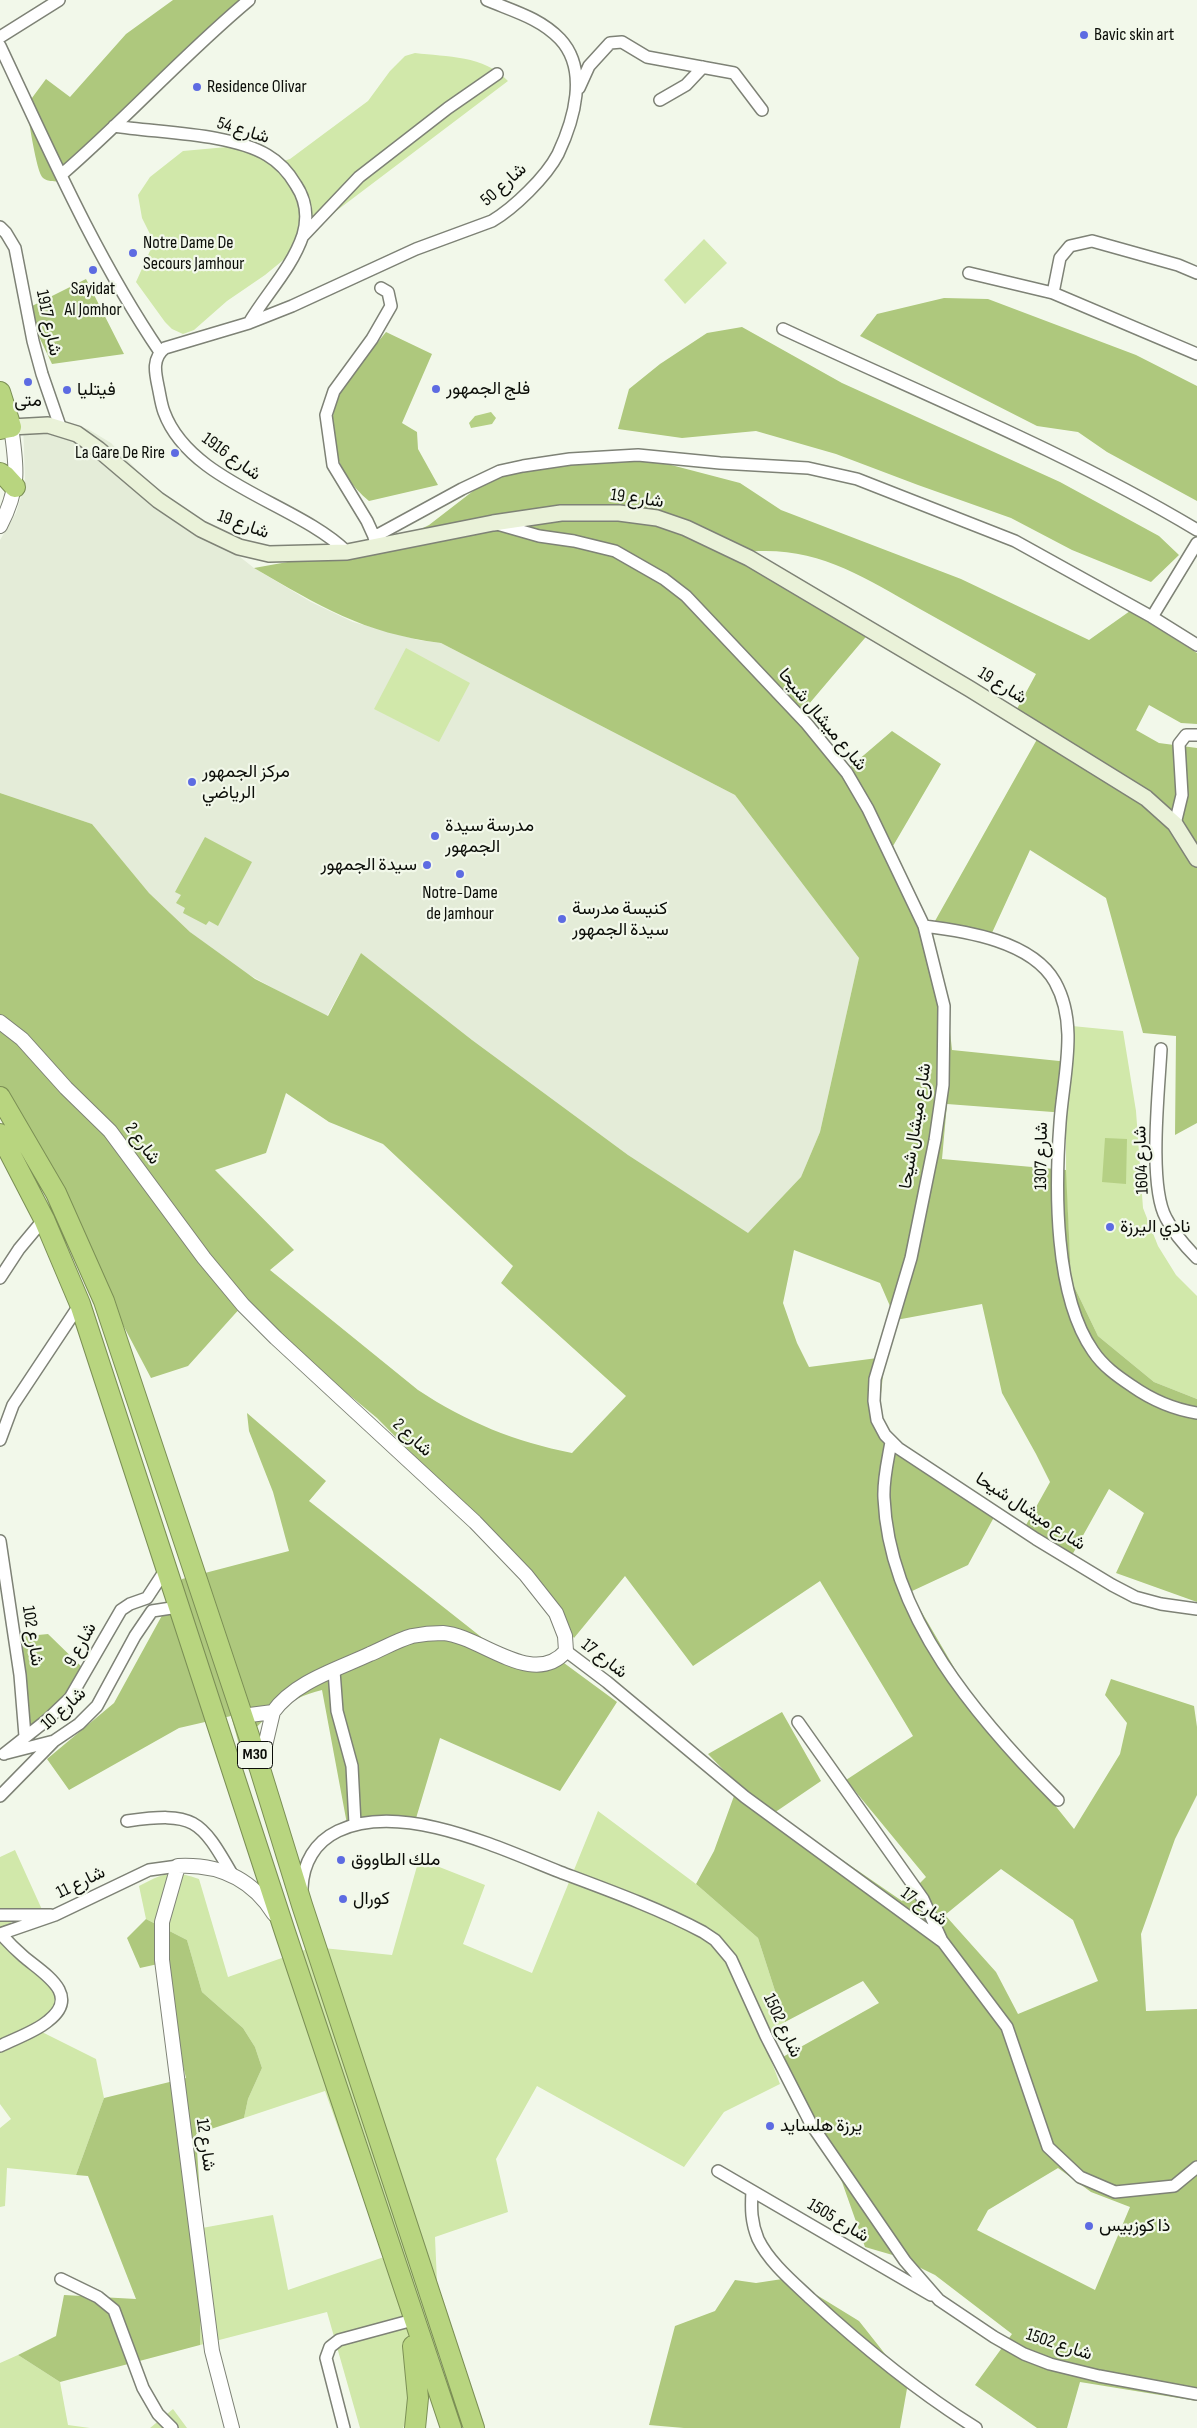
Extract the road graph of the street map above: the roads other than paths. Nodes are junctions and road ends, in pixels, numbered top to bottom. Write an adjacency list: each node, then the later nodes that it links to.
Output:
1 (59, 0): 4 (street)
2 (249, 0): 11 (street)
3 (487, 0): 8 (street, شارع 50)
4 (0, 37)
5 (0, 46): 12 (street)
6 (703, 66): 8 (street); 9 (street); 10 (street)
7 (497, 74): 14 (street)
8 (577, 92): 19 (street, شارع 50)
9 (660, 100)
10 (762, 110)
11 (114, 126): 12 (street); 14 (street, شارع 54)
12 (61, 175): 21 (street)
13 (0, 228): 25 (street, شارع 1917)
14 (303, 237): 19 (street, شارع 54)
15 (969, 273): 18 (street)
16 (1197, 273): 18 (street)
17 (381, 288): 31 (street)
18 (1053, 293): 22 (street)
19 (249, 323): 21 (street)
20 (782, 329): 30 (street)
21 (160, 352): 33 (street, شارع 1916)
22 (1197, 354)
23 (0, 392): 24 (highway)
24 (5, 428): 25 (main road, شارع 19); 27 (street)
25 (61, 428): 33 (main road, شارع 19)
26 (0, 473): 27 (highway)
27 (15, 487): 29 (street)
28 (492, 523): 31 (main road, شارع 19); 37 (main road, شارع 19); 39 (street, شارع ميشال شيحا)
29 (0, 526)
30 (1197, 530)
31 (376, 542): 33 (main road, شارع 19); 34 (street)
32 (1197, 543): 34 (street)
33 (347, 552)
34 (1152, 617): 35 (street)
35 (1197, 645)
36 (1197, 735): 37 (street)
37 (1175, 824): 38 (main road, شارع 19)
38 (1197, 860)
39 (924, 926): 48 (street, شارع 1307); 50 (street, شارع ميشال شيحا)
40 (0, 1022): 55 (street, شارع 2)
41 (1160, 1049): 45 (street, شارع 1604)
42 (0, 1097): 58 (highway, M30)
43 (0, 1134): 44 (highway, M30)
44 (44, 1218): 46 (street); 47 (highway, M30)
45 (1197, 1258)
46 (0, 1278)
47 (80, 1304): 49 (street); 52 (highway, M30)
48 (1197, 1413)
49 (0, 1440)
50 (891, 1442): 54 (street, شارع ميشال شيحا); 65 (street)
51 (0, 1541): 60 (street, شارع 102)
52 (166, 1570): 53 (highway, M30); 60 (street, شارع 9)
53 (178, 1607): 61 (street, شارع 10); 73 (highway, M30)
54 (1197, 1609)
55 (566, 1651): 56 (street); 75 (street, شارع 17)
56 (334, 1671): 57 (street); 67 (street)
57 (273, 1712): 58 (street); 63 (street)
58 (242, 1716): 63 (highway, M30)
59 (798, 1722): 75 (street)
60 (25, 1736): 62 (street, شارع 9)
61 (54, 1741): 62 (street); 64 (street, شارع 10)
62 (2, 1754)
63 (260, 1769): 70 (highway, M30)
64 (0, 1796)
65 (1058, 1800)
66 (127, 1821): 69 (street)
67 (355, 1824): 70 (street, شارع 1502); 81 (street, شارع 1502)
68 (178, 1866): 69 (street); 72 (street, شارع 11); 85 (street, شارع 12)
69 (233, 1876): 73 (street)
70 (302, 1905): 89 (highway, M30)
71 (0, 1915): 72 (street)
72 (55, 1915): 74 (street, شارع 11)
73 (285, 1932): 82 (highway, M30)
74 (0, 1934): 76 (street)
75 (943, 1942): 77 (street, شارع 17)
76 (0, 2046)
77 (1197, 2167)
78 (718, 2171): 79 (street, شارع 1505)
79 (752, 2191): 81 (street, شارع 1505); 90 (street)
80 (61, 2280): 84 (street)
81 (940, 2300): 83 (street, شارع 1502)
82 (414, 2323): 86 (street); 87 (highway); 88 (highway, M30)
83 (1197, 2394)
84 (172, 2428)
85 (232, 2428)
86 (344, 2428)
87 (415, 2428)
88 (451, 2428)
89 (474, 2428)
90 (976, 2428)

